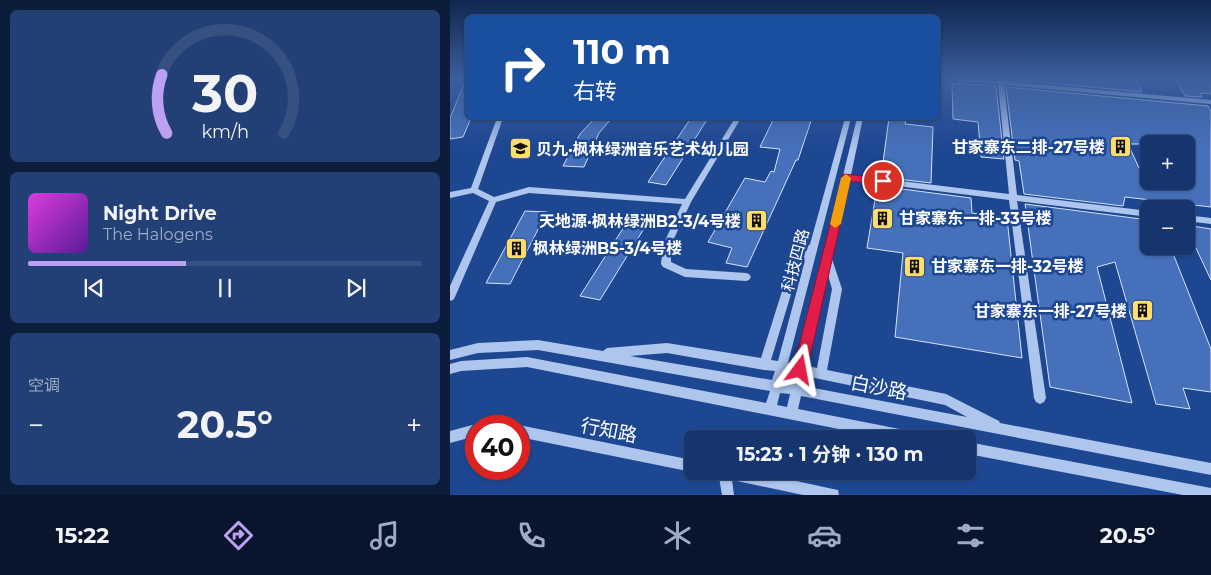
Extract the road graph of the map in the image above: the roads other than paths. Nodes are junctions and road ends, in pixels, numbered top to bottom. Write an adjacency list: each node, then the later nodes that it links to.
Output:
1 (1002, 102): 9 (street)
2 (499, 120): 7 (street)
3 (737, 120): 11 (street)
4 (847, 120): 15 (street, 科技四路)
5 (860, 120): 6 (street, 科技四路)
6 (846, 177): 9 (street); 16 (street, 科技四路)
7 (474, 190): 8 (street); 10 (street)
8 (450, 195)
9 (1013, 197): 12 (street); 28 (street)
10 (493, 200): 11 (street); 18 (street)
11 (687, 202): 17 (street)
12 (1140, 213)
13 (1195, 219): 14 (street)
14 (1211, 221)
15 (814, 244): 21 (street); 22 (street, 科技四路)
16 (827, 259): 24 (street, 科技四路); 25 (street)
17 (746, 277)
18 (450, 297)
19 (450, 354): 20 (street, 白沙路)
20 (593, 354): 21 (street); 26 (street, 白沙路)
21 (764, 365): 22 (street)
22 (782, 368): 24 (street); 26 (street, 科技四路)
23 (450, 369): 29 (street)
24 (800, 370): 25 (street); 27 (street, 科技四路)
25 (821, 374): 32 (street)
26 (777, 388): 27 (street, 白沙路); 29 (street, 科技四路)
27 (796, 390): 30 (street, 科技四路); 32 (street, 白沙路)
28 (1040, 398)
29 (770, 410): 30 (street)
30 (791, 414): 31 (street)
31 (874, 430)
32 (1004, 430): 38 (street, 白沙路)
33 (465, 433): 35 (street)
34 (530, 433): 37 (street, 行知路)
35 (450, 437)
36 (976, 450): 41 (street)
37 (684, 464)
38 (1211, 469)
39 (724, 480): 42 (street)
40 (761, 480): 43 (street)
41 (1211, 494)
42 (728, 495)
43 (833, 495)

